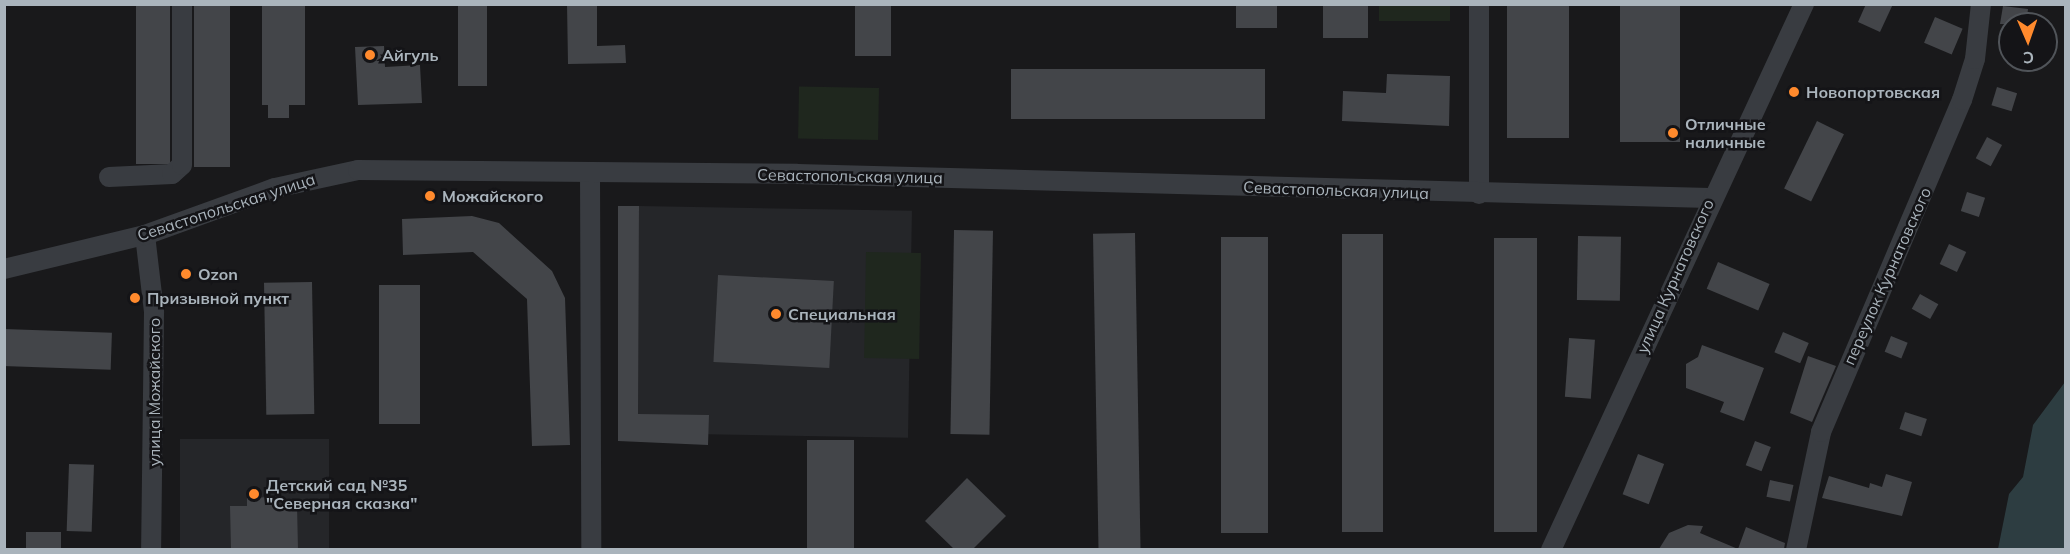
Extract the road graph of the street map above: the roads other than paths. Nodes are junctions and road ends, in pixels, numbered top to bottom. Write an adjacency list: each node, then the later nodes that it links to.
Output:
1 (182, 4): 6 (street)
2 (1479, 4): 7 (street)
3 (1804, 4): 8 (street, улица Курнатовского)
4 (1981, 4): 14 (street, переулок Курнатовского)
5 (590, 172): 7 (street, Севастопольская улица); 9 (street, Севастопольская улица); 12 (street)
6 (109, 177)
7 (1479, 194): 8 (street, Севастопольская улица)
8 (1710, 198): 13 (street, улица Курнатовского)
9 (145, 235): 10 (street, Севастопольская улица); 11 (street, улица Можайского)
10 (4, 269)
11 (151, 549)
12 (591, 549)
13 (1551, 549)
14 (1796, 549)

